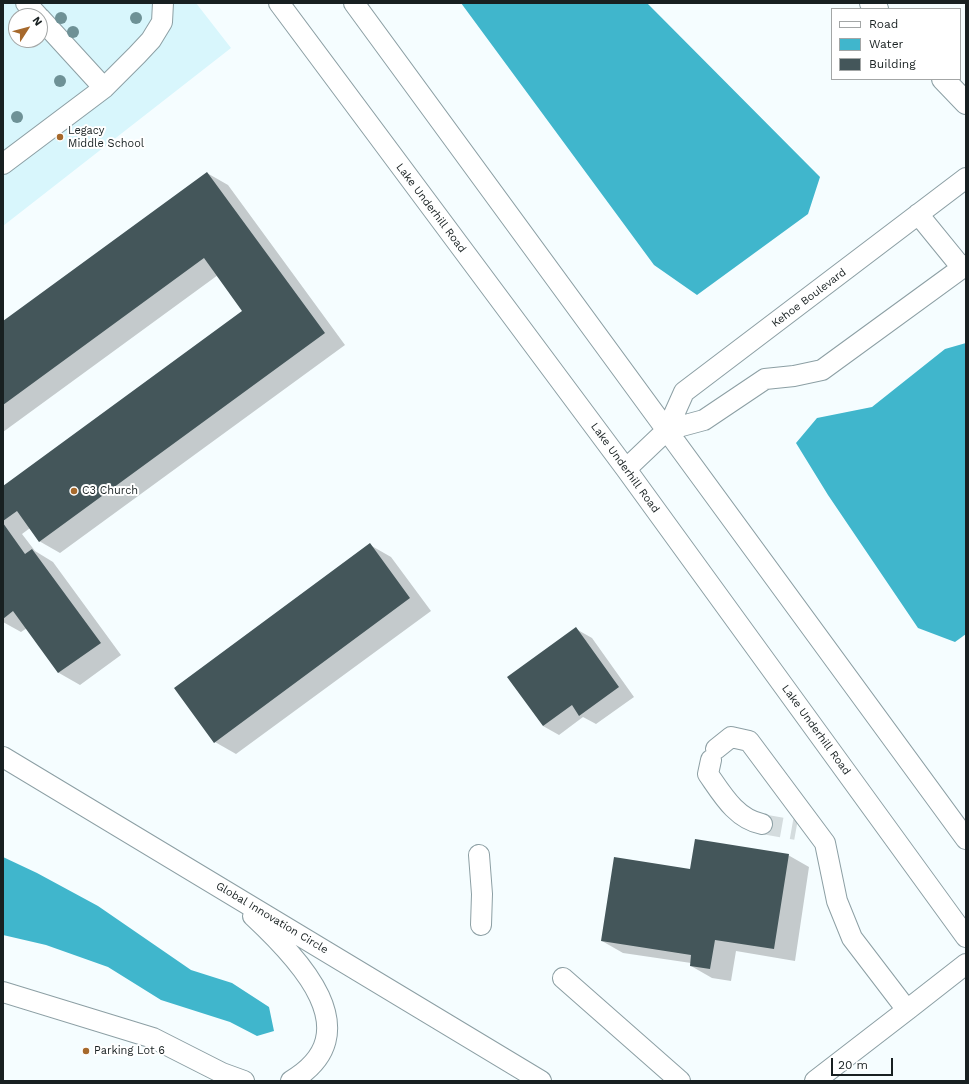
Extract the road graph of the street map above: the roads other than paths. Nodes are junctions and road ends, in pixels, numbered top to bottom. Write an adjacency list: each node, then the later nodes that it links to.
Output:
1 (164, 3): 6 (street)
2 (279, 3): 13 (street, Lake Underhill Road)
3 (354, 3): 12 (street)
4 (48, 27): 6 (street)
5 (944, 80): 7 (highway)
6 (104, 88): 8 (street)
7 (966, 103)
8 (3, 164)
9 (966, 178): 10 (street, Kehoe Boulevard)
10 (918, 214): 11 (street); 12 (street, Kehoe Boulevard)
11 (964, 267): 12 (street, Kehoe Boulevard)
12 (667, 430): 13 (street, Kehoe Boulevard); 18 (street)
13 (626, 468): 22 (street, Lake Underhill Road)
14 (3, 757): 20 (street, Global Innovation Circle)
15 (762, 824): 17 (street)
16 (796, 830): 17 (street)
17 (818, 834): 26 (street)
18 (966, 839)
19 (479, 855): 21 (street)
20 (229, 892): 27 (street, Global Innovation Circle); 29 (street)
21 (481, 925)
22 (966, 936)
23 (966, 964): 26 (street)
24 (563, 978): 32 (street)
25 (3, 992): 28 (street)
26 (907, 1010): 33 (street)
27 (472, 1040): 30 (street); 31 (street, Global Innovation Circle)
28 (244, 1081)
29 (291, 1081)
30 (515, 1081)
31 (541, 1081)
32 (680, 1081)
33 (815, 1081)

